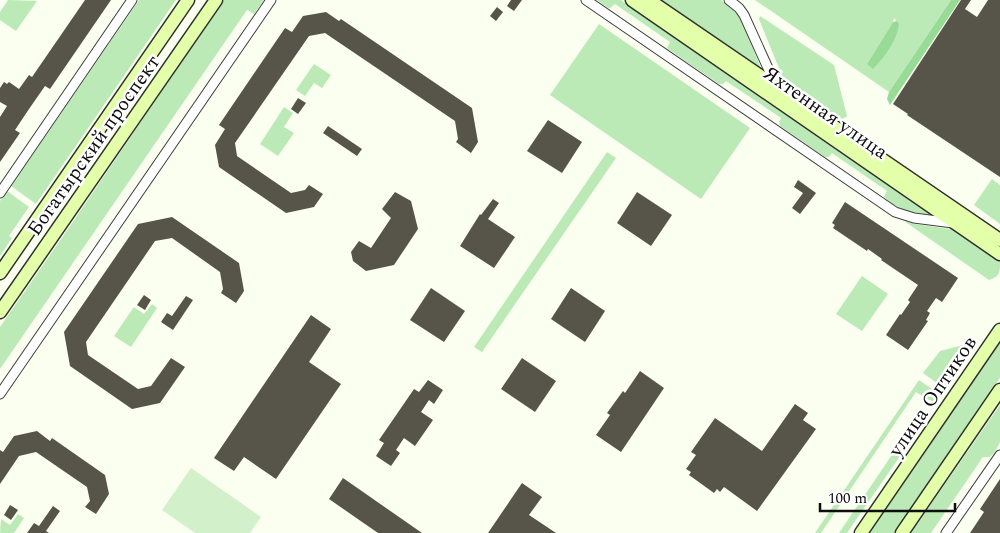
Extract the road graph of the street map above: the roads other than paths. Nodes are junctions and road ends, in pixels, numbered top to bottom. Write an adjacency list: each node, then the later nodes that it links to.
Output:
1 (132, 0): 10 (street)
2 (188, 0): 14 (street, Богатырский проспект)
3 (216, 0): 15 (street, Богатырский проспект)
4 (271, 0): 18 (street)
5 (586, 0): 11 (street)
6 (632, 0): 11 (street, Яхтенная улица)
7 (649, 0): 9 (street, Яхтенная улица)
8 (729, 0): 9 (street)
9 (777, 88): 12 (street, Яхтенная улица)
10 (0, 193)
11 (956, 223): 13 (street, Яхтенная улица)
12 (1000, 240)
13 (1000, 254)
14 (0, 273)
15 (0, 312)
16 (1000, 330): 20 (street, улица Оптиков)
17 (1000, 390): 21 (street)
18 (0, 394)
19 (1000, 455): 22 (street)
20 (861, 533)
21 (902, 533)
22 (946, 533)

